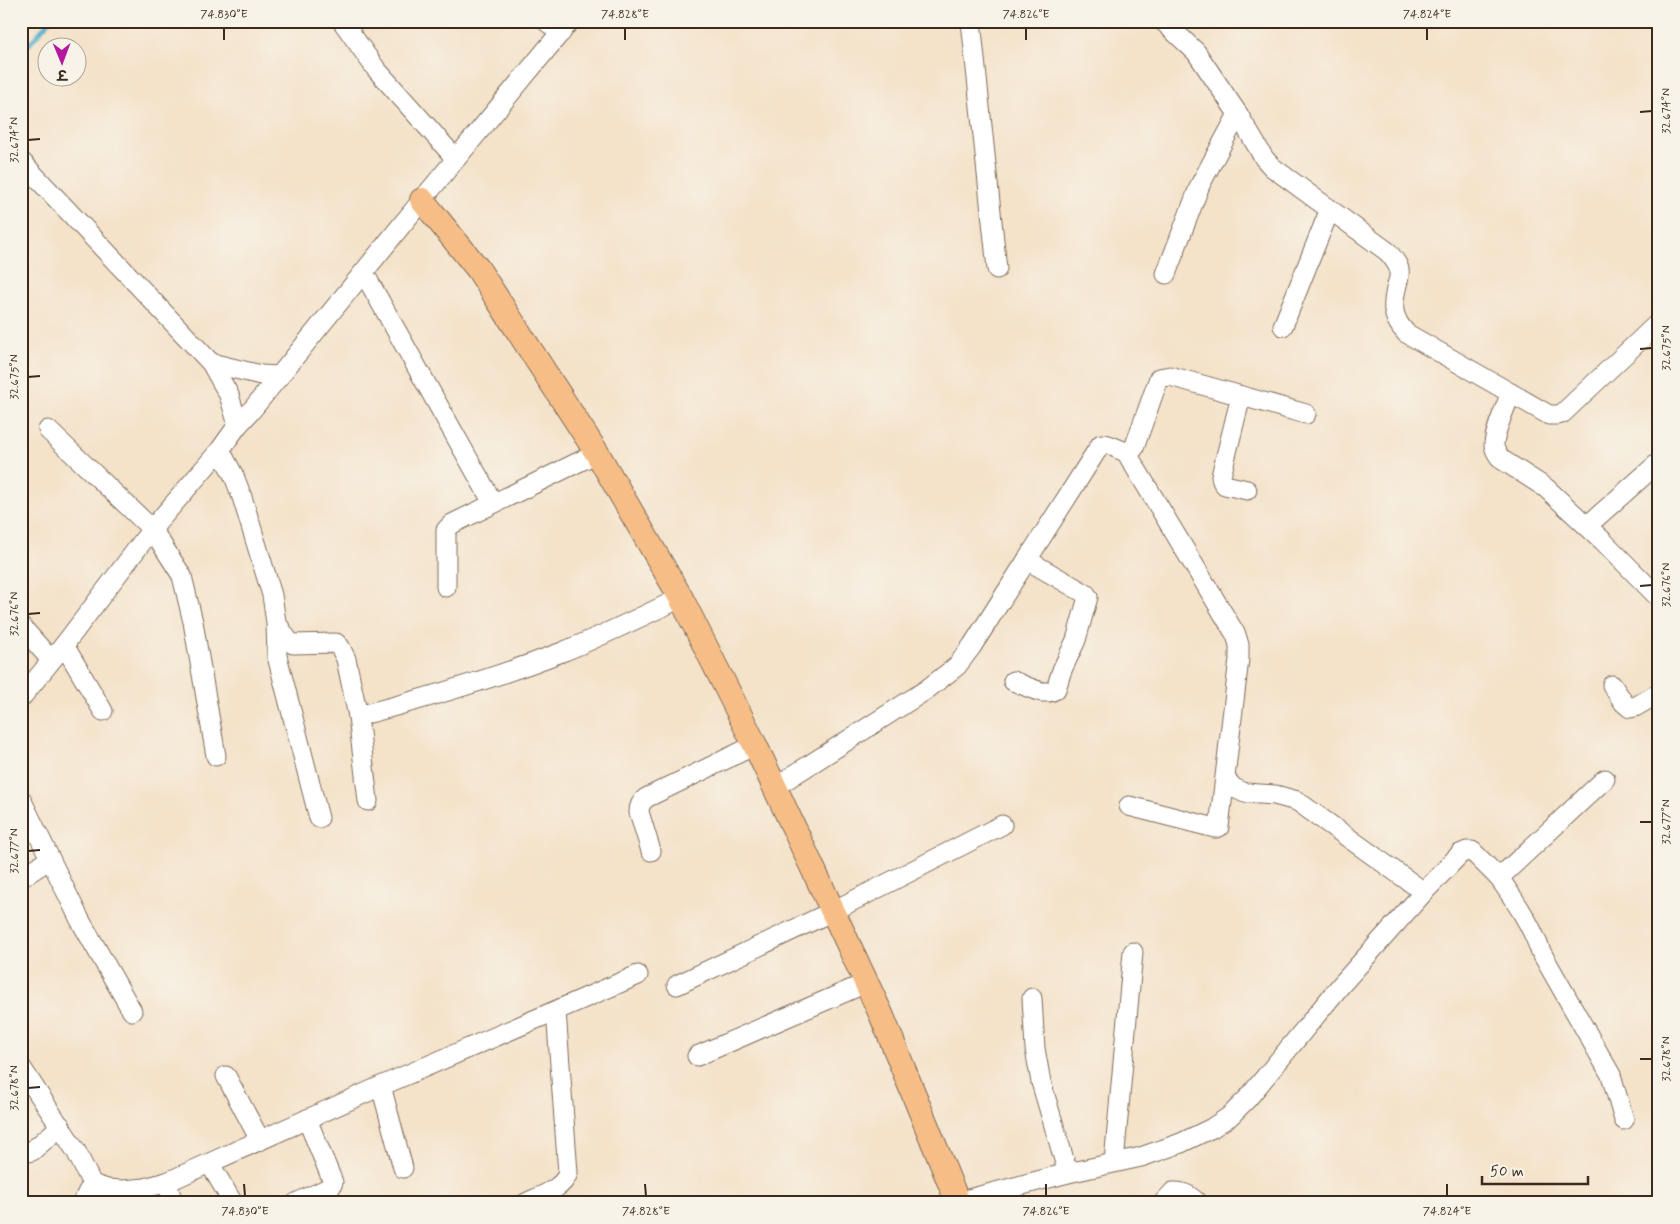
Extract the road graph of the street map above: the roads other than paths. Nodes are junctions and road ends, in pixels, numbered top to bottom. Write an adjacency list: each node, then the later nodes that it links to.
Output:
1 (342, 21): 6 (street)
2 (971, 21): 10 (street)
3 (1163, 21): 5 (street)
4 (559, 25): 6 (street)
5 (1238, 114): 9 (street); 12 (street)
6 (456, 159): 8 (street)
7 (21, 161): 15 (street)
8 (422, 200): 11 (street); 23 (main road)
9 (1330, 209): 14 (street); 17 (street)
10 (997, 269)
11 (364, 273): 16 (street); 27 (street)
12 (1166, 274)
13 (1659, 322): 17 (street)
14 (1283, 326)
15 (211, 363): 16 (street); 20 (street)
16 (280, 376): 20 (street)
17 (1511, 393): 28 (street)
18 (1241, 396): 19 (street); 24 (street); 26 (street)
19 (1306, 414)
20 (238, 425): 22 (street)
21 (48, 430): 29 (street)
22 (220, 450): 29 (street); 34 (street)
23 (598, 452): 27 (street); 33 (main road)
24 (1126, 452): 30 (street); 46 (street)
25 (1659, 462): 28 (street)
26 (1247, 490)
27 (493, 503): 31 (street)
28 (1587, 526): 32 (street)
29 (152, 530): 36 (street); 45 (street)
30 (1027, 560): 38 (street); 48 (street)
31 (446, 587)
32 (1657, 592)
33 (681, 598): 43 (street); 44 (main road)
34 (276, 622): 43 (street); 52 (street)
35 (21, 626): 37 (street)
36 (64, 645): 37 (street); 42 (street)
37 (51, 660): 41 (street)
38 (1012, 681)
39 (1612, 685): 40 (street)
40 (1659, 692)
41 (21, 698)
42 (103, 711)
43 (358, 716): 50 (street)
44 (756, 745): 48 (main road); 54 (street)
45 (216, 756)
46 (1225, 778): 51 (street); 58 (street)
47 (1605, 778): 57 (street)
48 (775, 787): 59 (main road)
49 (21, 799): 55 (street)
50 (368, 801)
51 (1129, 806)
52 (319, 818)
53 (1002, 825): 59 (street)
54 (651, 851)
55 (50, 858): 56 (street); 65 (street)
56 (21, 878)
57 (1499, 878): 58 (street); 72 (street)
58 (1424, 892): 76 (street)
59 (832, 910): 62 (main road); 63 (street)
60 (1133, 952): 76 (street)
61 (638, 975): 66 (street)
62 (866, 983): 67 (street); 83 (main road)
63 (678, 985)
64 (1032, 998): 79 (street)
65 (132, 1011)
66 (556, 1011): 70 (street); 82 (street)
67 (697, 1056)
68 (21, 1067): 73 (street)
69 (226, 1076): 74 (street)
70 (381, 1086): 71 (street); 78 (street)
71 (307, 1119): 74 (street); 87 (street)
72 (1624, 1120)
73 (61, 1126): 75 (street); 81 (street)
74 (260, 1140): 77 (street)
75 (21, 1149)
76 (1114, 1162): 79 (street)
77 (210, 1164): 80 (street); 86 (street)
78 (403, 1168)
79 (1068, 1173): 83 (street)
80 (167, 1182): 81 (street); 85 (street)
81 (92, 1184): 84 (street)
82 (546, 1198): 88 (street)
83 (958, 1202)
84 (82, 1203)
85 (173, 1203)
86 (232, 1203)
87 (296, 1203)
88 (526, 1203)
89 (1163, 1203): 90 (street)
90 (1198, 1203)

